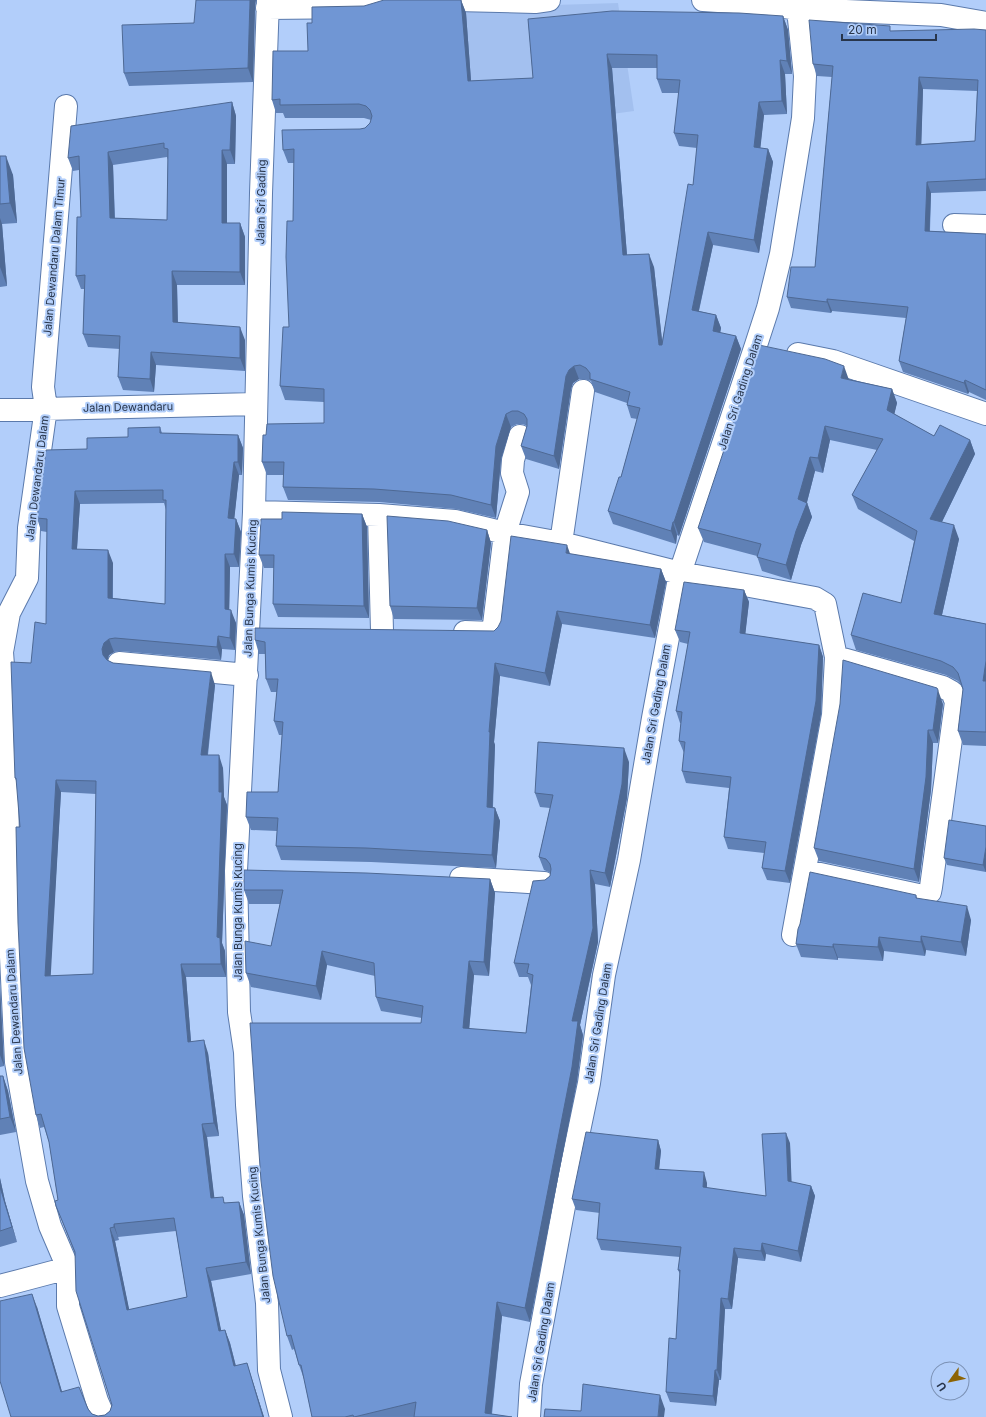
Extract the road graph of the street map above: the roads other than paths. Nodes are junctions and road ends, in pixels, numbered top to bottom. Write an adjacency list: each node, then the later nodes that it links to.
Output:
1 (393, 0): 5 (street)
2 (456, 0): 3 (street)
3 (549, 0)
4 (703, 0): 6 (street)
5 (268, 4): 9 (street, Jalan Sri Gading)
6 (797, 4): 7 (street); 13 (street, Jalan Sri Gading Dalam)
7 (986, 23)
8 (66, 106): 16 (street, Jalan Dewandaru Dalam Timur)
9 (263, 131): 10 (street); 15 (street, Jalan Sri Gading)
10 (287, 131)
11 (954, 226): 12 (street)
12 (986, 226)
13 (756, 345): 18 (street); 24 (street, Jalan Sri Gading Dalam)
14 (583, 391): 23 (street)
15 (256, 404): 16 (street, Jalan Dewandaru); 20 (street, Jalan Bunga Kumis Kucing)
16 (46, 408): 17 (street, Jalan Dewandaru); 25 (street, Jalan Dewandaru Dalam)
17 (0, 410)
18 (986, 414)
19 (520, 436): 22 (street)
20 (254, 512): 21 (street); 32 (street, Jalan Bunga Kumis Kucing)
21 (379, 515): 22 (street); 27 (street)
22 (505, 533): 23 (street); 29 (street)
23 (561, 543): 24 (street)
24 (680, 573): 30 (street); 44 (street, Jalan Sri Gading Dalam)
25 (4, 613): 39 (street, Jalan Dewandaru Dalam)
26 (360, 630): 27 (street)
27 (382, 631): 28 (street)
28 (406, 631)
29 (445, 632)
30 (836, 658): 35 (street); 35 (street)
31 (120, 663): 32 (street)
32 (247, 675): 33 (street, Jalan Bunga Kumis Kucing)
33 (236, 870): 34 (street); 43 (street, Jalan Bunga Kumis Kucing)
34 (260, 871)
35 (806, 871): 38 (street)
36 (441, 877): 37 (street)
37 (544, 883)
38 (794, 934)
39 (9, 1078): 40 (street, Jalan Dewandaru Dalam)
40 (68, 1268): 41 (street); 42 (street, Jalan Dewandaru Dalam)
41 (0, 1286)
42 (104, 1417)
43 (281, 1417)
44 (529, 1417)

